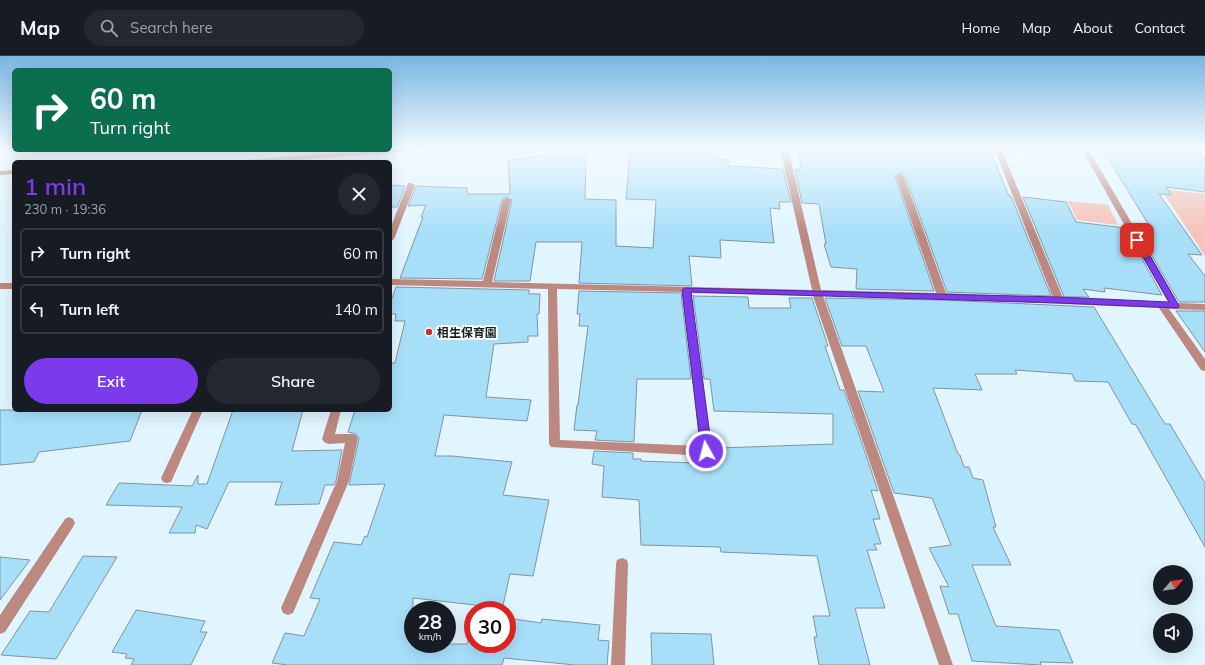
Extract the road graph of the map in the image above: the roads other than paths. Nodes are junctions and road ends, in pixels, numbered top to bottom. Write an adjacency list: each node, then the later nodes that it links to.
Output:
1 (790, 176): 12 (street)
2 (900, 176): 13 (street)
3 (1009, 176): 14 (street)
4 (1101, 176): 16 (street)
5 (411, 185): 7 (street)
6 (508, 200): 9 (street)
7 (392, 234)
8 (392, 282): 9 (street)
9 (486, 285): 10 (street)
10 (552, 286): 11 (street); 11 (street)
11 (686, 290): 12 (street)
12 (817, 293): 13 (street); 27 (street)
13 (942, 296): 14 (street)
14 (1059, 300): 15 (street)
15 (1162, 305): 16 (street); 18 (street)
16 (1175, 306): 17 (street)
17 (1205, 307)
18 (1205, 368)
19 (197, 412): 21 (street)
20 (335, 412): 24 (street)
21 (167, 478)
22 (69, 523): 25 (street)
23 (622, 564): 26 (street)
24 (288, 608)
25 (0, 627)
26 (618, 665)
27 (946, 665)

